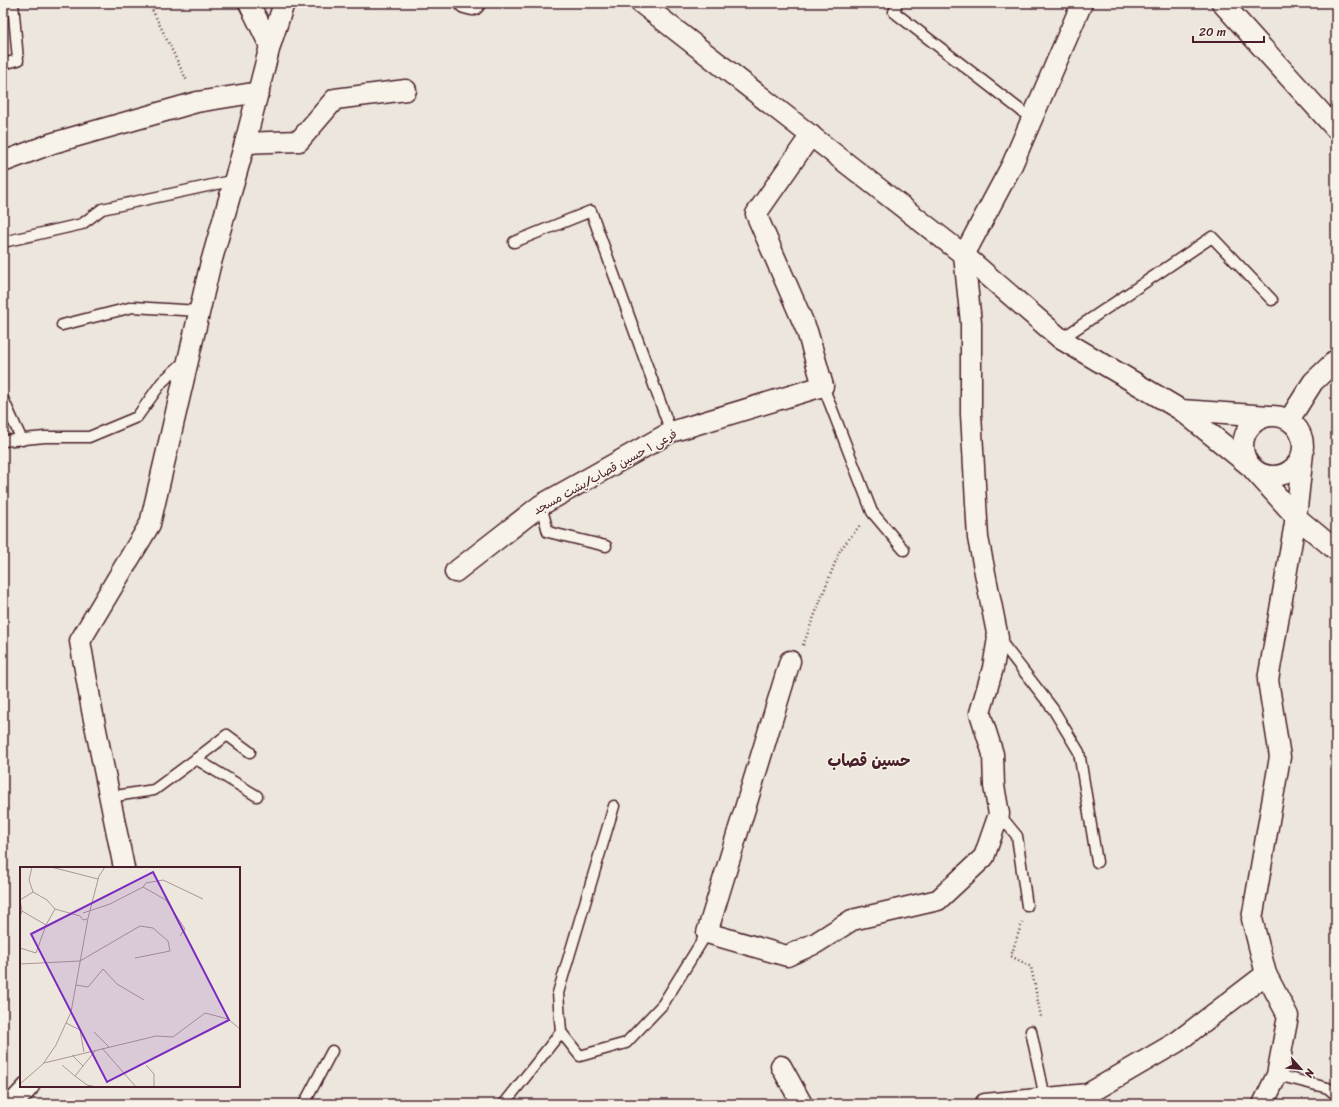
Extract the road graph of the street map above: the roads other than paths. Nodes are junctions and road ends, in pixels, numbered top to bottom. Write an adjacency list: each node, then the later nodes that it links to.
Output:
1 (13, 3): 11 (lane)
2 (249, 3): 10 (street)
3 (284, 3): 10 (street)
4 (466, 3): 5 (street)
5 (475, 3)
6 (641, 3): 16 (street)
7 (897, 3): 14 (lane)
8 (1082, 3): 14 (street)
9 (1222, 3): 15 (street)
10 (270, 46): 13 (street)
11 (3, 64)
12 (406, 90): 17 (street)
13 (259, 92): 17 (street); 18 (street)
14 (1032, 119): 22 (street)
15 (1336, 129)
16 (812, 135): 22 (street); 29 (street)
17 (245, 143): 19 (street)
18 (3, 162)
19 (234, 180): 20 (lane); 24 (street)
20 (3, 242)
21 (514, 242): 33 (lane)
22 (964, 255): 26 (street); 44 (street)
23 (1272, 300): 26 (lane)
24 (199, 310): 25 (lane); 27 (street)
25 (62, 325)
26 (1060, 339): 31 (street)
27 (188, 357): 34 (lane); 49 (street)
28 (1336, 360): 32 (street)
29 (823, 386): 33 (street, فرعی ۱ حسین قصاب/پشت مسجد); 41 (lane)
30 (3, 399): 34 (lane)
31 (1181, 410): 32 (street); 37 (street)
32 (1280, 418): 36 (street); 37 (street)
33 (671, 432): 38 (street, فرعی ۱ حسین قصاب/پشت مسجد)
34 (22, 440): 35 (lane)
35 (3, 441)
36 (1303, 453): 37 (street); 39 (street)
37 (1251, 467): 39 (street)
38 (541, 505): 40 (lane); 43 (street, فرعی ۱ حسین قصاب/پشت مسجد)
39 (1296, 517): 42 (street); 56 (street)
40 (606, 546)
41 (904, 550)
42 (1336, 550)
43 (455, 572)
44 (998, 638): 51 (street); 52 (lane)
45 (790, 661): 55 (street)
46 (250, 752): 47 (lane)
47 (196, 759): 48 (lane); 49 (lane)
48 (256, 796)
49 (109, 797): 53 (street)
50 (614, 806): 58 (lane)
51 (999, 814): 54 (lane); 55 (street)
52 (1098, 862)
53 (124, 867)
54 (1027, 906)
55 (707, 933): 58 (lane)
56 (1266, 974): 61 (street); 64 (street)
57 (1031, 1031): 64 (lane)
58 (561, 1032): 67 (lane)
59 (332, 1051): 66 (lane)
60 (781, 1066): 68 (street)
61 (1277, 1075): 63 (lane); 70 (street)
62 (28, 1087): 65 (street)
63 (1336, 1095)
64 (1045, 1098): 69 (street)
65 (12, 1104)
66 (304, 1104)
67 (504, 1104)
68 (802, 1104)
69 (985, 1104)
70 (1263, 1104)

